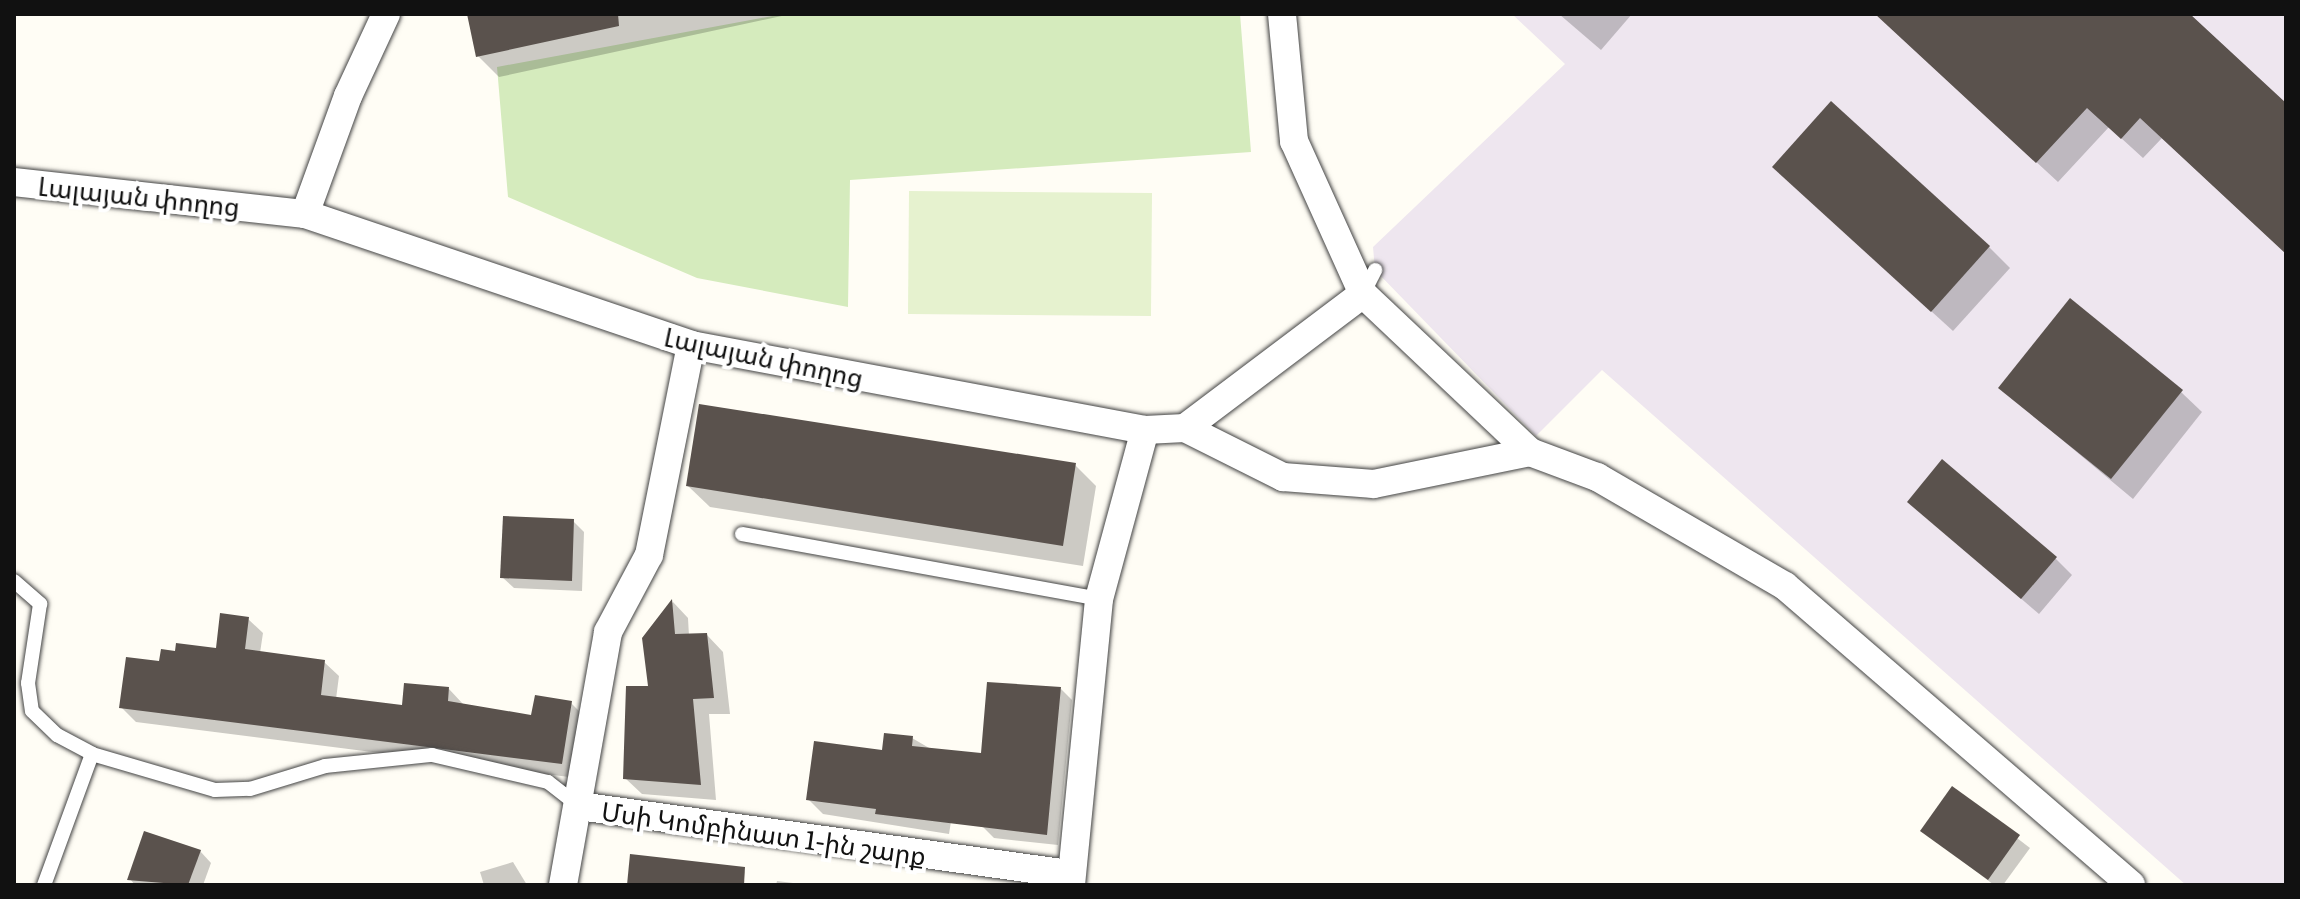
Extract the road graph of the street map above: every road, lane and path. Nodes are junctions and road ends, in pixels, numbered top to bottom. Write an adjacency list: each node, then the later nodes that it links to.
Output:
1 (386, 14): 4 (street)
2 (1282, 14): 5 (street)
3 (14, 182): 4 (street, Լալայան փողոց)
4 (305, 214): 6 (street, Լալայան փողոց)
5 (1369, 282): 7 (street); 9 (street)
6 (691, 345): 8 (street, Լալայան փողոց); 14 (street)
7 (1185, 428): 8 (street, Լալայան փողոց); 9 (street)
8 (1145, 430): 12 (street)
9 (1530, 452): 18 (street)
10 (742, 534): 12 (lane)
11 (14, 581): 13 (lane, Մսի Կոմբինատ 1-ին շարք)
12 (1099, 599): 15 (street)
13 (92, 754): 14 (lane, Մսի Կոմբինատ 1-ին շարք); 16 (lane)
14 (579, 806): 15 (street, Մսի Կոմբինատ 1-ին շարք); 17 (street)
15 (1071, 880)
16 (44, 885)
17 (563, 885)
18 (2131, 885)

